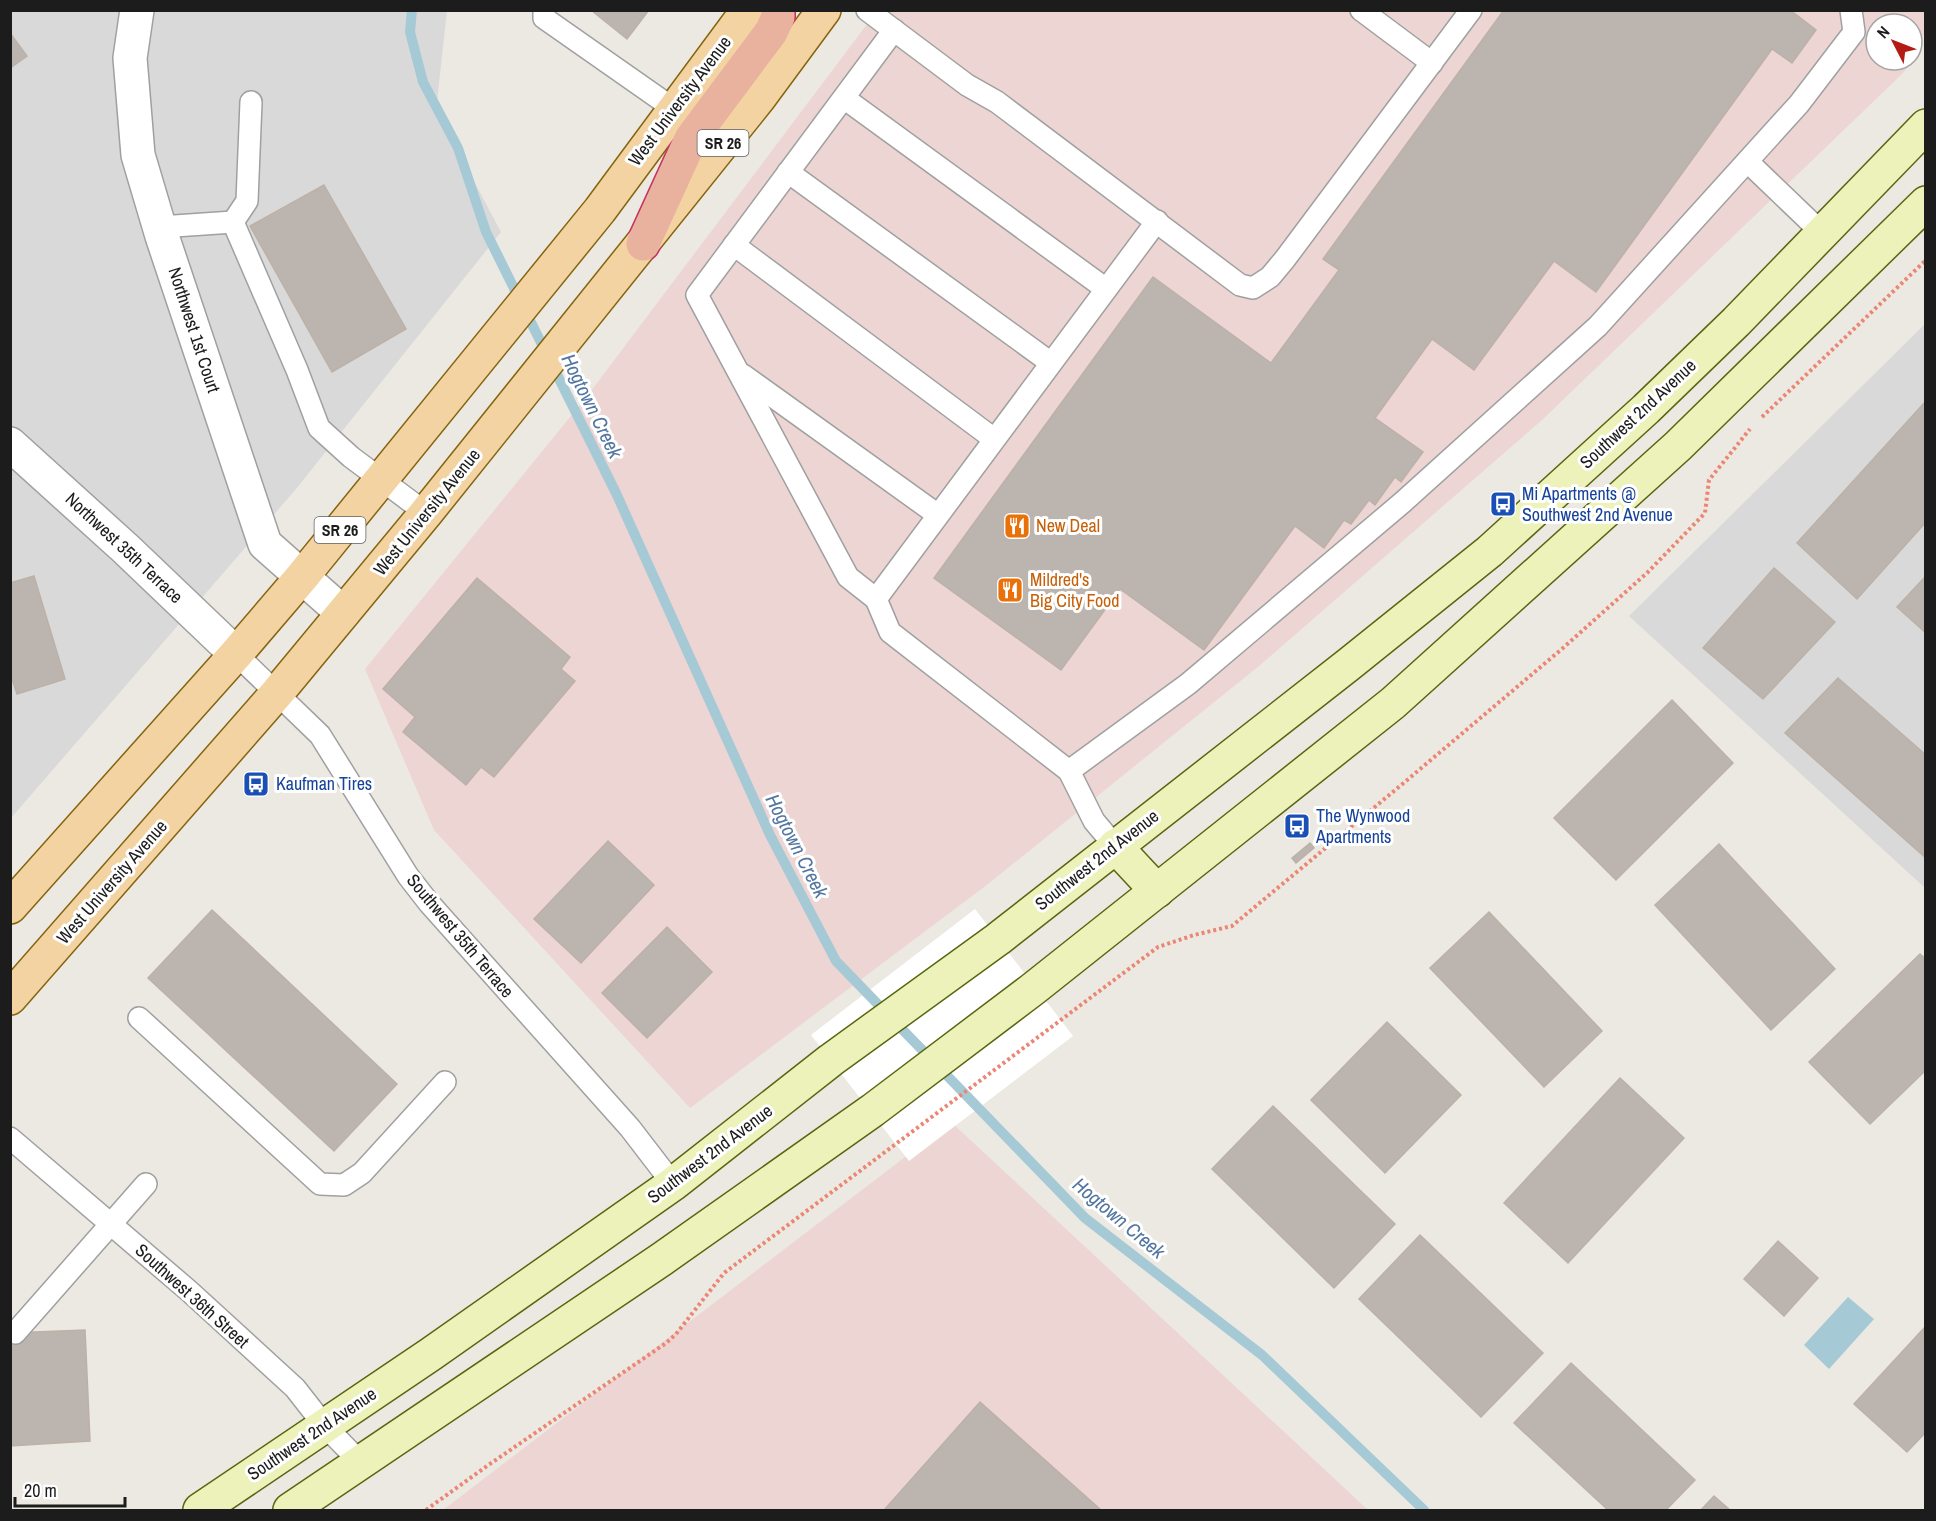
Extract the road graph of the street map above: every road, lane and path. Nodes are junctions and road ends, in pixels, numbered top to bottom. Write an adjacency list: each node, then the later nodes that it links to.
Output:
1 (136, 10): 21 (street, Northwest 1st Court)
2 (544, 10): 14 (lane)
3 (748, 10): 14 (main road, West University Avenue / SR 26)
4 (778, 10): 23 (highway)
5 (824, 10): 23 (main road, West University Avenue / SR 26)
6 (867, 10): 10 (lane)
7 (1361, 10): 11 (lane)
8 (1471, 10): 11 (lane)
9 (1851, 10): 16 (lane)
10 (894, 30): 12 (lane); 19 (lane)
11 (1432, 63): 19 (lane)
12 (844, 98): 17 (lane); 26 (lane)
13 (251, 102): 20 (lane)
14 (674, 110): 31 (main road, West University Avenue / SR 26)
15 (1926, 126): 22 (main road, Southwest 2nd Avenue)
16 (1748, 162): 22 (lane); 39 (lane)
17 (788, 172): 24 (lane); 27 (lane)
18 (1926, 203): 41 (main road)
19 (1157, 221): 26 (lane)
20 (233, 222): 21 (lane); 31 (lane)
21 (160, 228): 34 (street, Northwest 1st Court)
22 (1821, 232): 40 (main road, Southwest 2nd Avenue)
23 (642, 244): 32 (main road, West University Avenue / SR 26)
24 (734, 245): 28 (lane); 29 (lane)
25 (1926, 260): 55 (path)
26 (1106, 289): 27 (lane)
27 (1051, 363): 29 (lane)
28 (738, 372): 33 (lane); 35 (lane)
29 (994, 440): 33 (lane)
30 (10, 444): 37 (street, Northwest 35th Terrace)
31 (382, 480): 32 (lane); 34 (main road, West University Avenue / SR 26)
32 (426, 513): 36 (main road, West University Avenue / SR 26)
33 (938, 515): 35 (lane)
34 (302, 578): 36 (street, Northwest 1st Court); 37 (main road, West University Avenue / SR 26)
35 (876, 599): 39 (lane)
36 (343, 614): 38 (main road, West University Avenue / SR 26)
37 (236, 654): 38 (lane, Southwest 35th Terrace); 42 (main road, West University Avenue / SR 26)
38 (277, 693): 43 (main road, West University Avenue / SR 26); 48 (lane, Southwest 35th Terrace)
39 (1069, 771): 40 (lane)
40 (1115, 846): 41 (main road); 48 (main road, Southwest 2nd Avenue)
41 (1157, 891): 52 (main road)
42 (10, 907)
43 (10, 998)
44 (140, 1018): 45 (lane)
45 (445, 1082)
46 (10, 1138): 49 (lane, Southwest 36th Street)
47 (146, 1184): 49 (lane)
48 (673, 1184): 51 (main road, Southwest 2nd Avenue)
49 (110, 1224): 50 (lane); 51 (lane, Southwest 36th Street)
50 (15, 1333)
51 (324, 1425): 52 (lane, Southwest 36th Street); 53 (main road, Southwest 2nd Avenue)
52 (362, 1464): 54 (main road)
53 (200, 1510)
54 (291, 1510)
55 (426, 1510)

